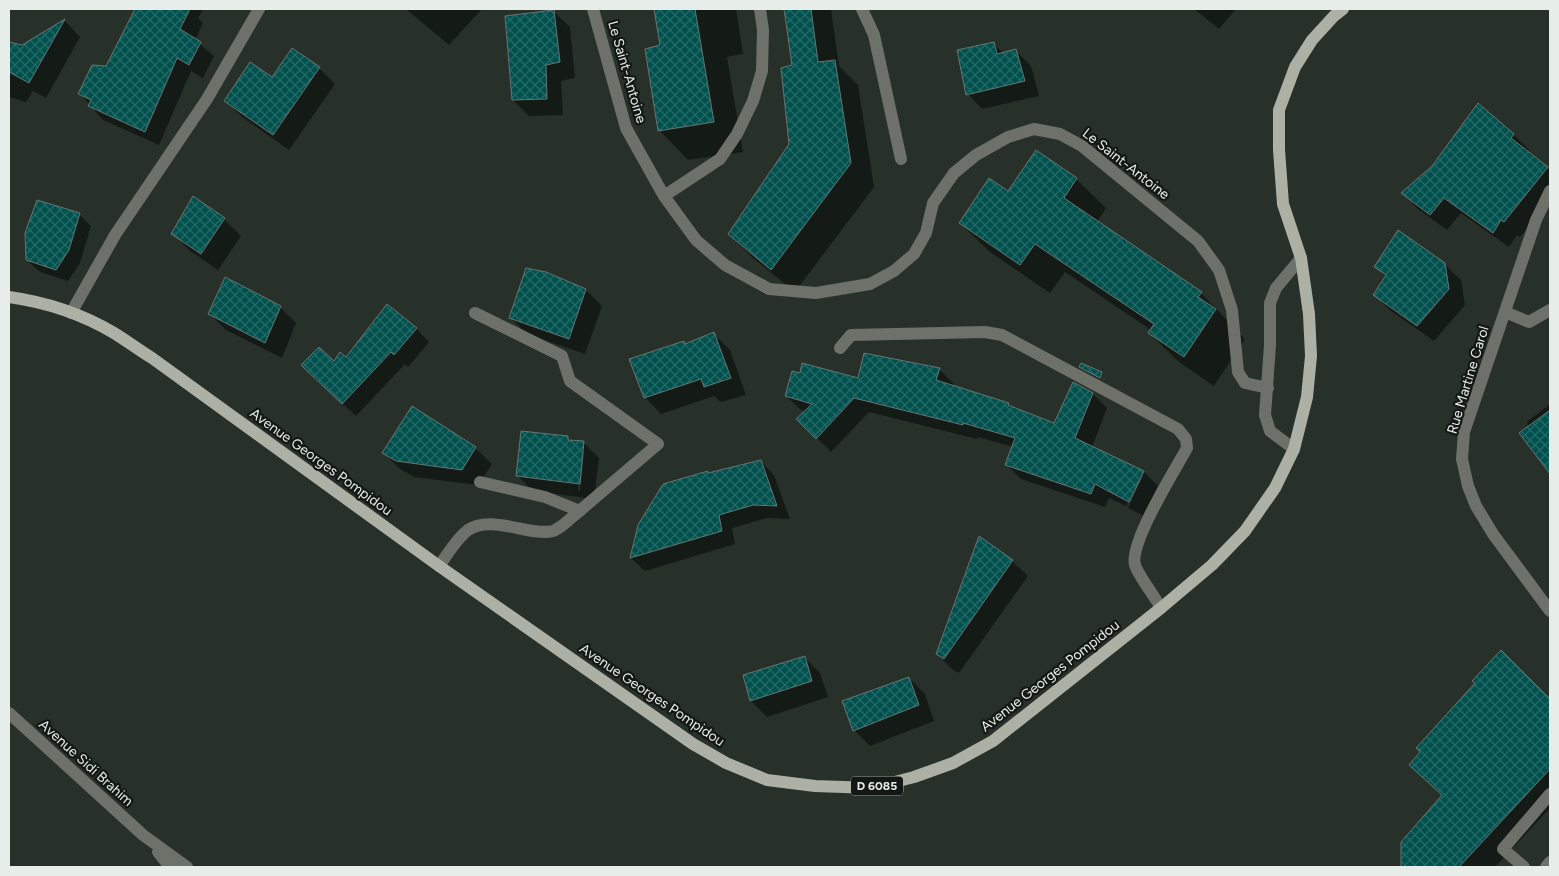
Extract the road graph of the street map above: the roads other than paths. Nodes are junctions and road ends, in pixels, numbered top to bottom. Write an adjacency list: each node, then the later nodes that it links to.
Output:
1 (259, 9): 13 (street)
2 (593, 9): 8 (street, Le Saint-Antoine)
3 (760, 9): 8 (street)
4 (862, 9): 6 (street)
5 (1343, 9): 9 (main road, Avenue Georges Pompidou / D 6085)
6 (900, 159)
7 (1550, 191): 12 (street, Rue Martine Carol)
8 (664, 196): 16 (street, Le Saint-Antoine)
9 (1301, 258): 16 (street); 17 (main road, Avenue Georges Pompidou / D 6085)
10 (9, 297): 13 (main road, Avenue Georges Pompidou / D 6085)
11 (1550, 310): 12 (street)
12 (1505, 312): 22 (street, Rue Martine Carol)
13 (72, 313): 20 (main road, Avenue Georges Pompidou / D 6085)
14 (475, 313): 19 (street)
15 (840, 348): 21 (street)
16 (1268, 388): 17 (street)
17 (1294, 450): 21 (main road, Avenue Georges Pompidou / D 6085)
18 (480, 482): 19 (street)
19 (580, 511): 20 (street)
20 (439, 566): 21 (main road, Avenue Georges Pompidou / D 6085)
21 (1161, 608)
22 (1550, 610)
23 (9, 713): 25 (street, Avenue Sidi Brahim)
24 (1550, 794): 29 (street)
25 (143, 835): 27 (street, Avenue Sidi Brahim); 28 (street, Avenue Sidi Brahim)
26 (1550, 862): 30 (street)
27 (170, 867)
28 (186, 867)
29 (1524, 867)
30 (1546, 867)

